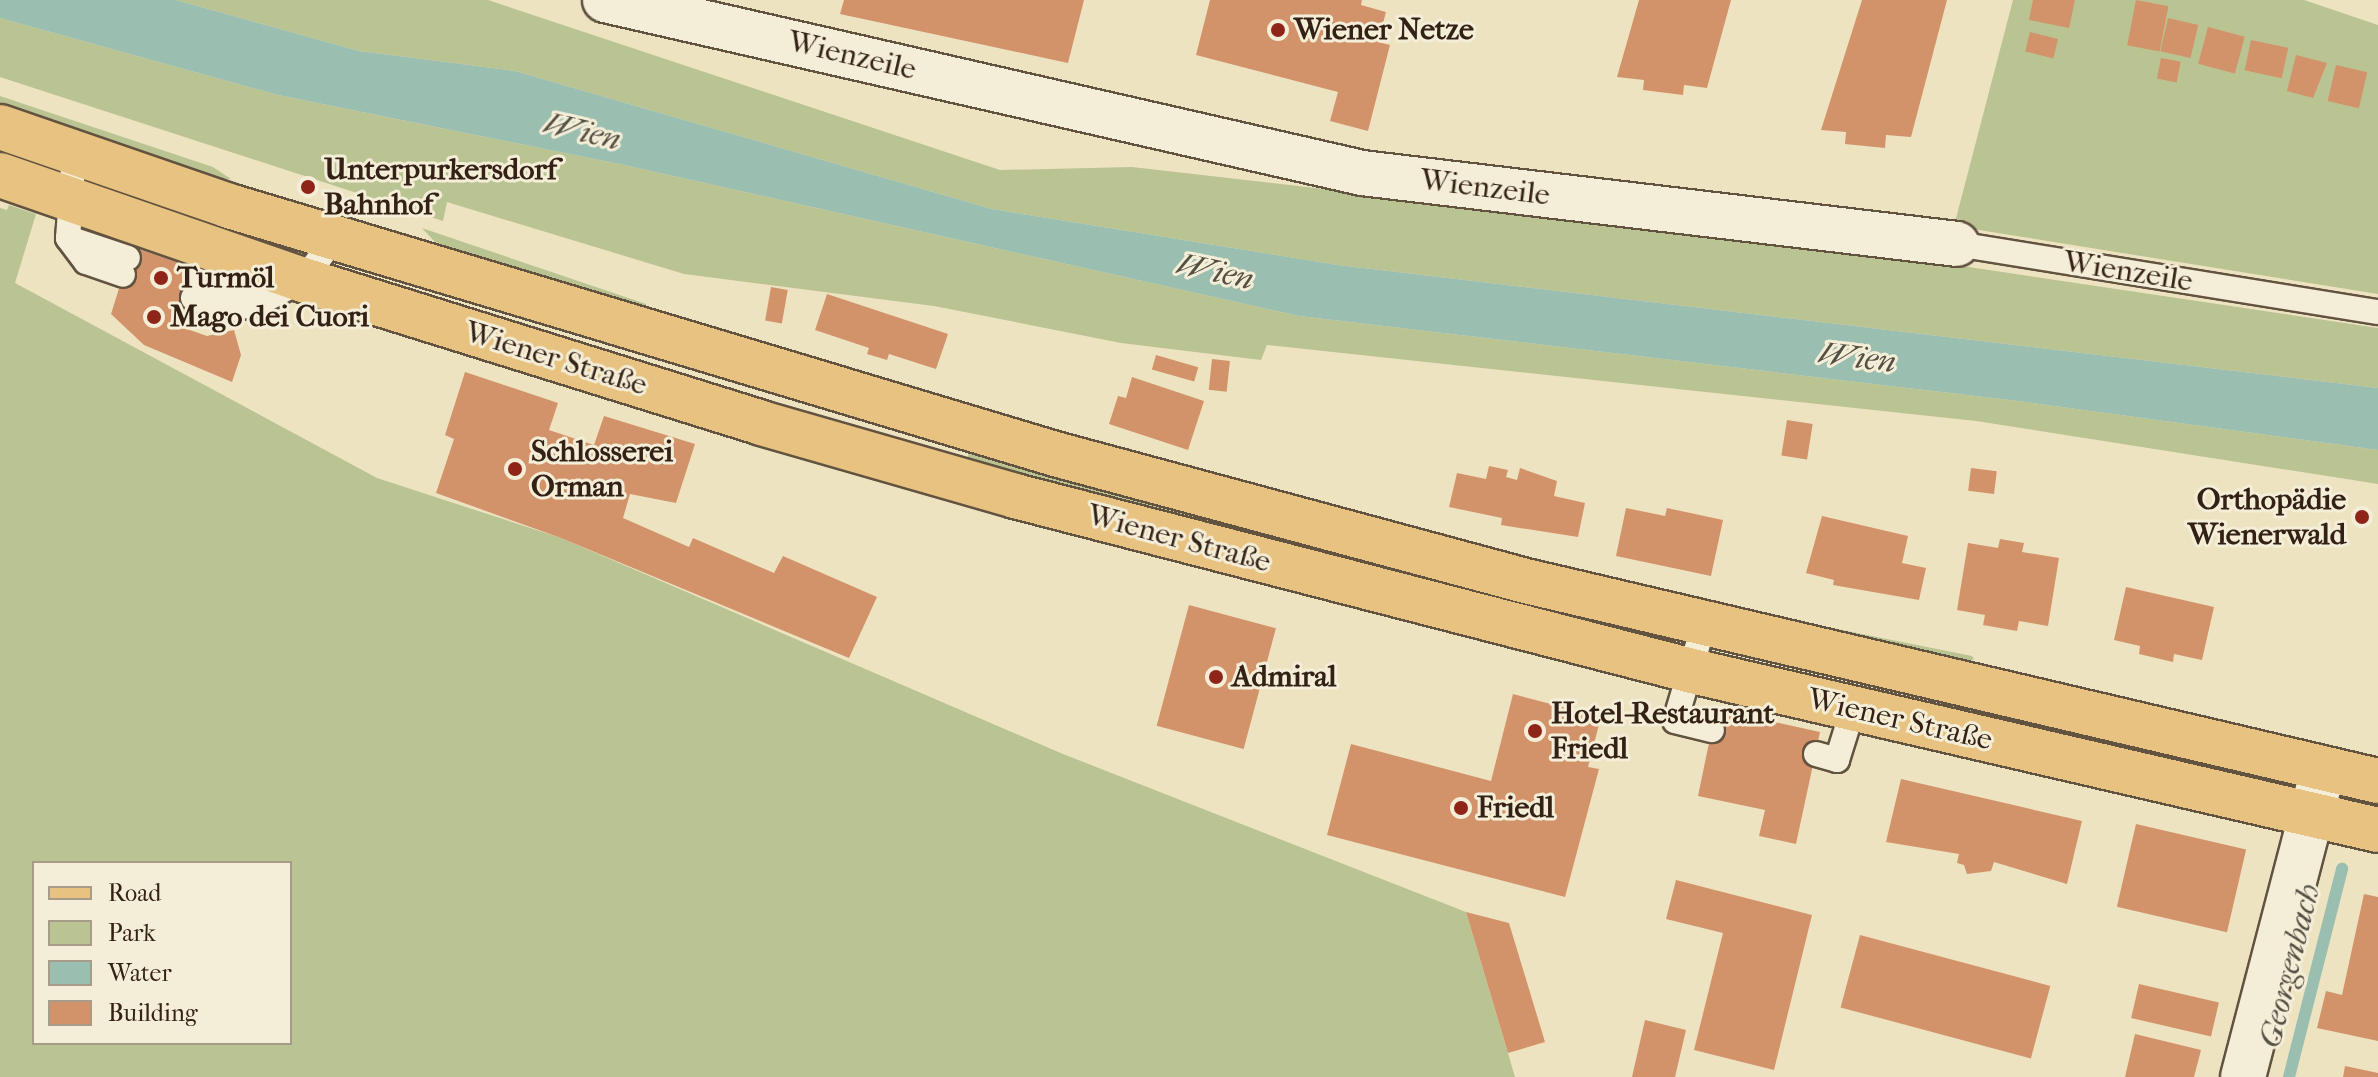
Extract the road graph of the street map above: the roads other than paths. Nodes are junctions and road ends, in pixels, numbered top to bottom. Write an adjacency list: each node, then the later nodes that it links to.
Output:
1 (625, 2): 7 (street, Wienzeile)
2 (0, 127): 3 (main road, Wiener Straße)
3 (74, 153): 5 (lane); 6 (main road, Wiener Straße)
4 (0, 175): 5 (main road, Wiener Straße)
5 (69, 220): 8 (lane); 9 (main road, Wiener Straße)
6 (335, 238): 9 (lane); 12 (main road, Wiener Straße)
7 (1957, 244): 11 (lane, Wienzeile)
8 (126, 266)
9 (303, 280): 10 (lane); 13 (main road, Wiener Straße)
10 (196, 290)
11 (2378, 312)
12 (1704, 624): 13 (lane); 17 (main road, Wiener Straße)
13 (1692, 671): 14 (main road, Wiener Straße); 15 (lane)
14 (1853, 709): 16 (lane); 19 (main road, Wiener Straße)
15 (1712, 730)
16 (1816, 754)
17 (2323, 769): 18 (main road, Wiener Straße); 19 (street)
18 (2378, 781)
19 (2312, 815): 20 (main road, Wiener Straße); 21 (street)
20 (2378, 830)
21 (2243, 1077)

